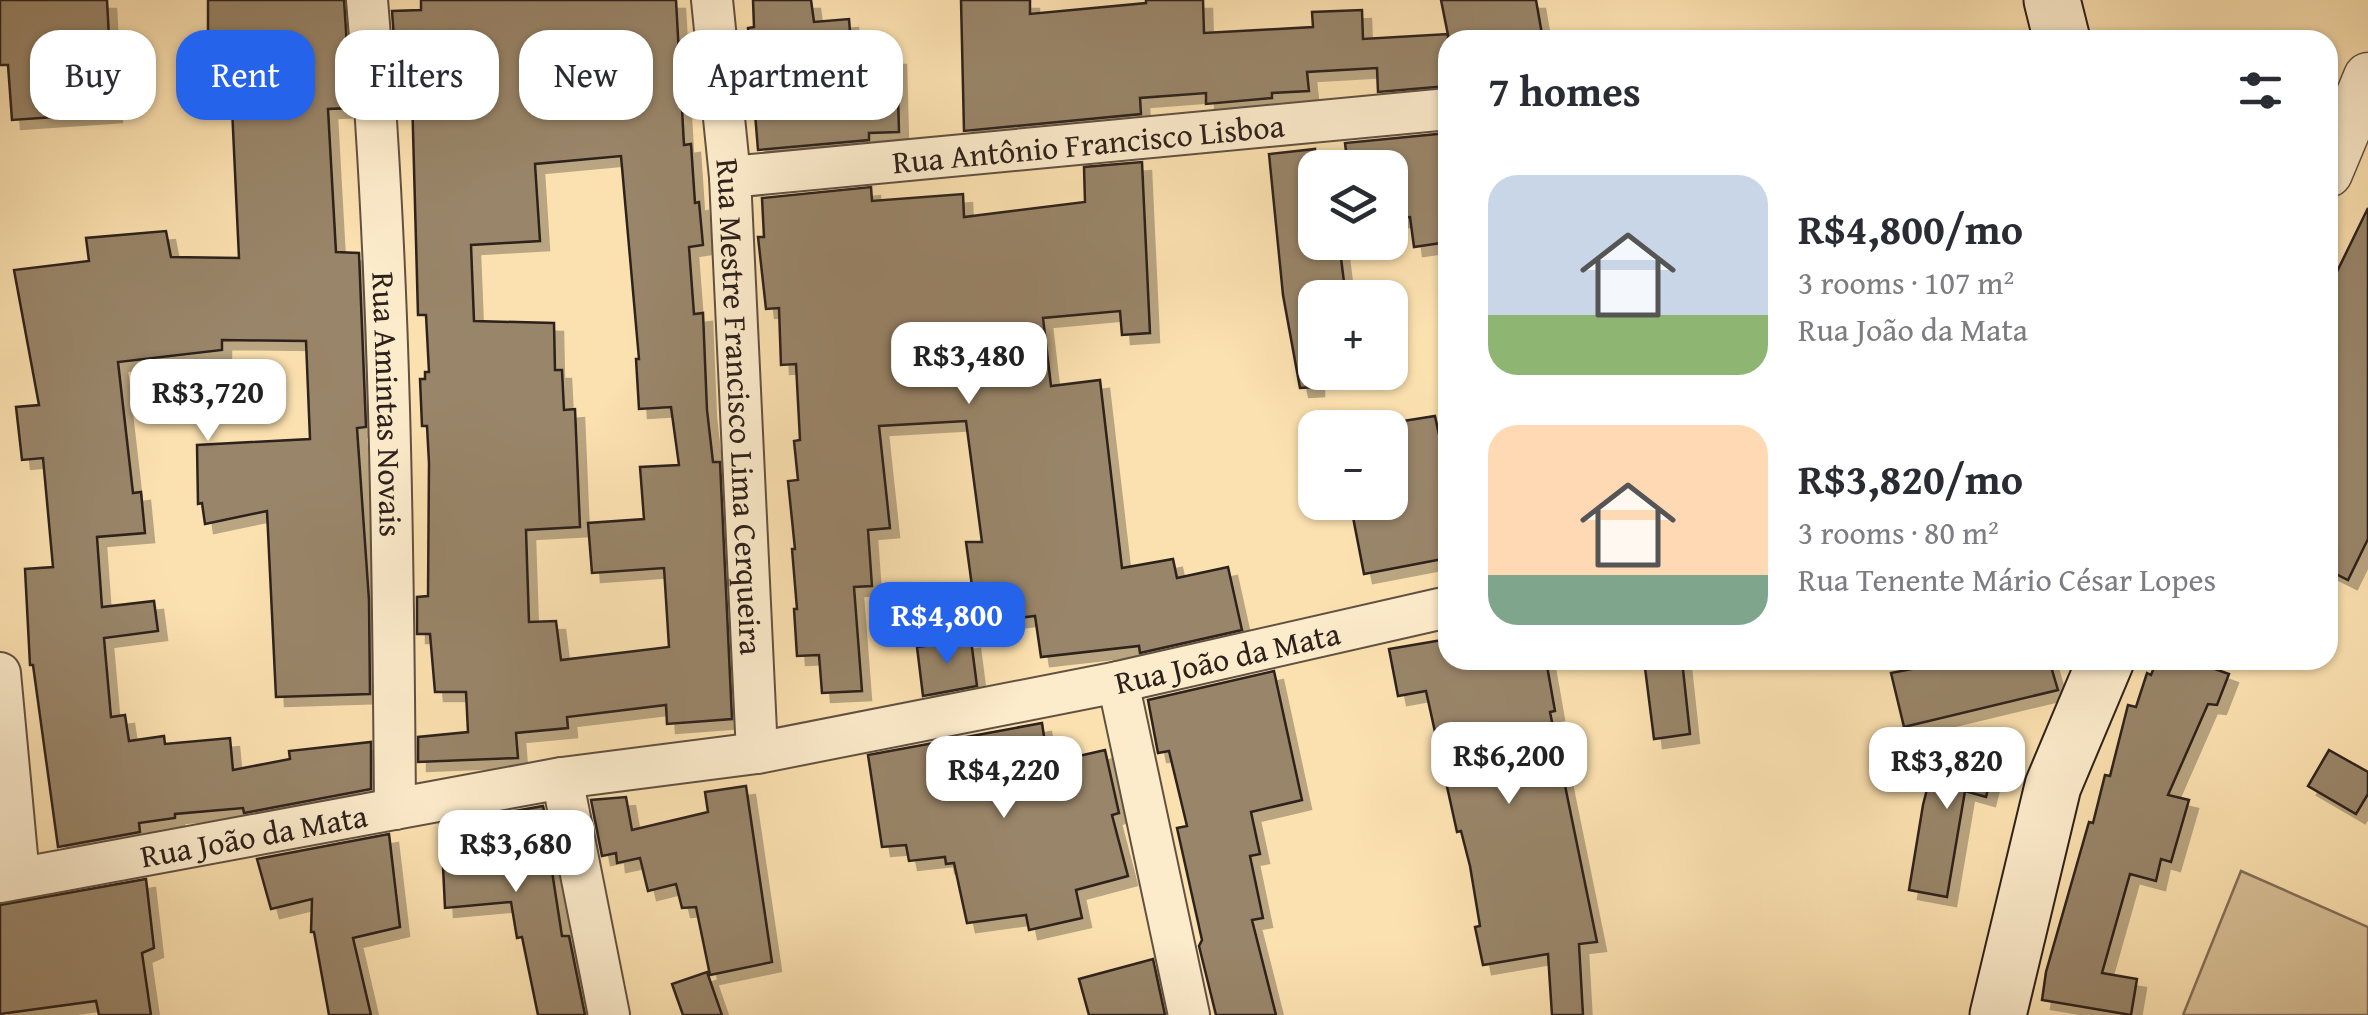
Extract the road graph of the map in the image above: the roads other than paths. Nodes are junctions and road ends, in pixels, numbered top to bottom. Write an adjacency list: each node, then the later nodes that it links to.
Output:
1 (368, 0): 15 (street, Rua Amintas Novais)
2 (712, 0): 8 (street, Rua Mestre Francisco Lima Cerqueira)
3 (2052, 0): 4 (main road)
4 (2060, 30)
5 (2368, 76): 7 (street)
6 (1438, 110): 8 (street, Rua Antônio Francisco Lisboa)
7 (2338, 149)
8 (730, 177): 13 (street, Rua Mestre Francisco Lima Cerqueira)
9 (1438, 609): 12 (street, Rua João da Mata)
10 (2102, 670): 19 (main road)
11 (0, 674): 16 (street)
12 (1118, 682): 13 (street, Rua João da Mata); 18 (street)
13 (757, 754): 14 (street, Rua João da Mata)
14 (562, 778): 15 (street, Rua João da Mata); 17 (street)
15 (395, 809): 16 (street, Rua João da Mata)
16 (10, 880)
17 (609, 1015)
18 (1189, 1015)
19 (1998, 1015)

